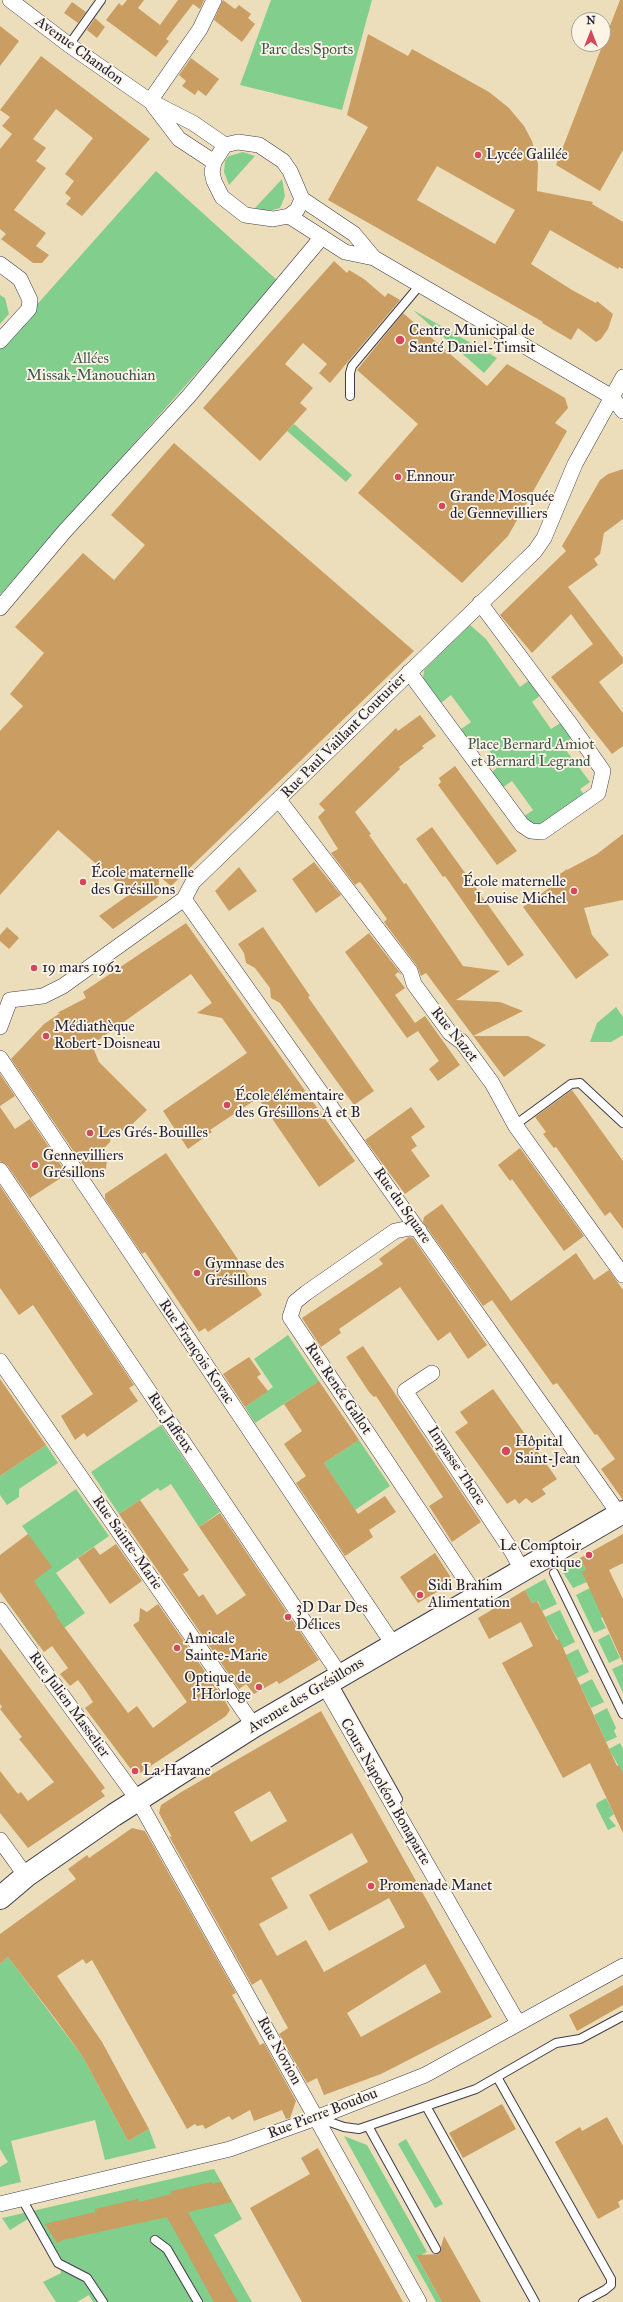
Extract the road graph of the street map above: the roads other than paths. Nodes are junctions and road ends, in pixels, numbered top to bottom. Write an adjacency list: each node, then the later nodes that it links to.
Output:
1 (10, 0): 4 (street, Avenue Chandon)
2 (101, 0): 4 (lane)
3 (214, 0): 5 (street)
4 (69, 45): 5 (street, Avenue Chandon)
5 (150, 101): 6 (street, Avenue Chandon); 7 (street, Avenue Chandon)
6 (226, 145): 7 (street); 8 (street)
7 (214, 162): 9 (street)
8 (302, 199): 9 (street); 11 (street)
9 (289, 216): 10 (street)
10 (322, 237): 11 (street); 20 (street)
11 (374, 258): 13 (street)
12 (0, 264): 14 (street)
13 (420, 285): 16 (lane); 17 (street)
14 (0, 341)
15 (623, 377): 17 (street, Rue Paul Vaillant Couturier)
16 (350, 396)
17 (612, 397): 18 (street); 19 (street, Rue Paul Vaillant Couturier)
18 (623, 411)
19 (480, 603): 21 (street, Rue Paul Vaillant Couturier); 21 (street)
20 (0, 608)
21 (409, 672): 22 (street, Rue Paul Vaillant Couturier)
22 (279, 800): 23 (street, Rue Paul Vaillant Couturier); 28 (street, Rue Nazet)
23 (184, 899): 24 (street, Rue Paul Vaillant Couturier); 30 (street, Rue du Square)
24 (5, 996): 25 (street, Rue Paul Vaillant Couturier)
25 (0, 1027)
26 (0, 1058): 39 (street, Rue François Kovac)
27 (623, 1123): 28 (lane)
28 (515, 1125): 31 (street, Rue Nazet)
29 (0, 1170): 40 (street, Rue Jaffeux)
30 (419, 1230): 34 (street, Rue du Square); 37 (street, Rue Renée Gallot)
31 (623, 1275)
32 (0, 1361): 42 (street, Rue Sainte-Marie)
33 (432, 1373): 35 (street, Impasse Thore)
34 (621, 1513): 35 (main road, Avenue des Grésillons)
35 (522, 1570): 37 (main road, Avenue des Grésillons)
36 (554, 1573): 41 (lane)
37 (476, 1597): 39 (main road, Avenue des Grésillons)
38 (0, 1610): 43 (street, Rue Julien Masselier)
39 (393, 1644): 40 (main road, Avenue des Grésillons)
40 (332, 1680): 42 (main road, Avenue des Grésillons); 49 (street, Cours Napoléon Bonaparte)
41 (623, 1714)
42 (254, 1726): 43 (main road, Avenue des Grésillons)
43 (138, 1800): 45 (main road, Avenue des Grésillons); 52 (street, Rue Novion)
44 (0, 1840): 45 (street)
45 (26, 1876): 46 (main road, Avenue des Grésillons)
46 (0, 1898)
47 (623, 1966): 49 (street, Rue Pierre Boudou)
48 (623, 2016): 50 (lane)
49 (520, 2022): 52 (street, Rue Pierre Boudou)
50 (497, 2077): 51 (lane); 62 (lane)
51 (426, 2106): 53 (lane); 61 (lane)
52 (316, 2118): 53 (lane); 54 (street, Rue Pierre Boudou); 60 (street, Rue Novion)
53 (368, 2126): 57 (lane)
54 (22, 2199): 55 (street, Rue Pierre Boudou); 58 (lane)
55 (0, 2204)
56 (155, 2240): 59 (lane)
57 (436, 2249)
58 (103, 2302)
59 (198, 2302)
60 (419, 2302)
61 (535, 2302)
62 (582, 2302)

